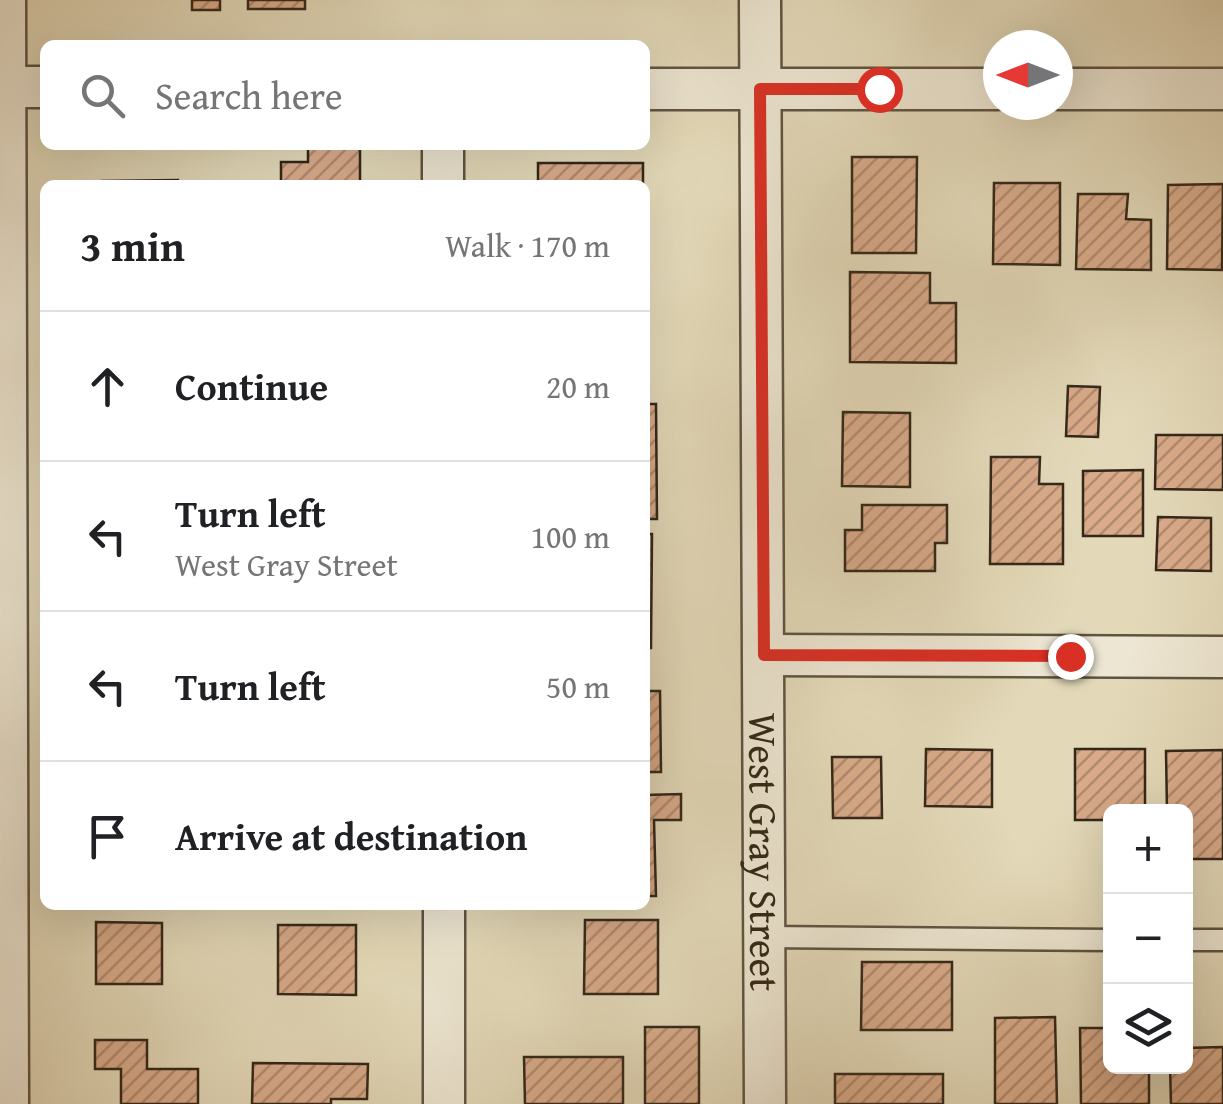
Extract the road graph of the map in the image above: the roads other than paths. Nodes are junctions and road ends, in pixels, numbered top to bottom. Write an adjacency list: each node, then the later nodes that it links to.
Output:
1 (4, 0): 3 (street)
2 (760, 0): 6 (street, West Gray Street)
3 (17, 87): 12 (street)
4 (650, 88): 6 (street)
5 (1223, 88): 8 (street)
6 (760, 89): 7 (street); 11 (street, West Gray Street)
7 (983, 89)
8 (1073, 89)
9 (443, 150): 10 (street)
10 (443, 180)
11 (764, 655): 13 (street); 15 (street, West Gray Street)
12 (3, 656): 19 (street)
13 (1223, 656)
14 (444, 910): 20 (street)
15 (765, 938): 16 (lane); 21 (street, West Gray Street)
16 (1103, 940)
17 (1193, 940): 18 (lane)
18 (1223, 940)
19 (8, 1104)
20 (444, 1104)
21 (765, 1104)

